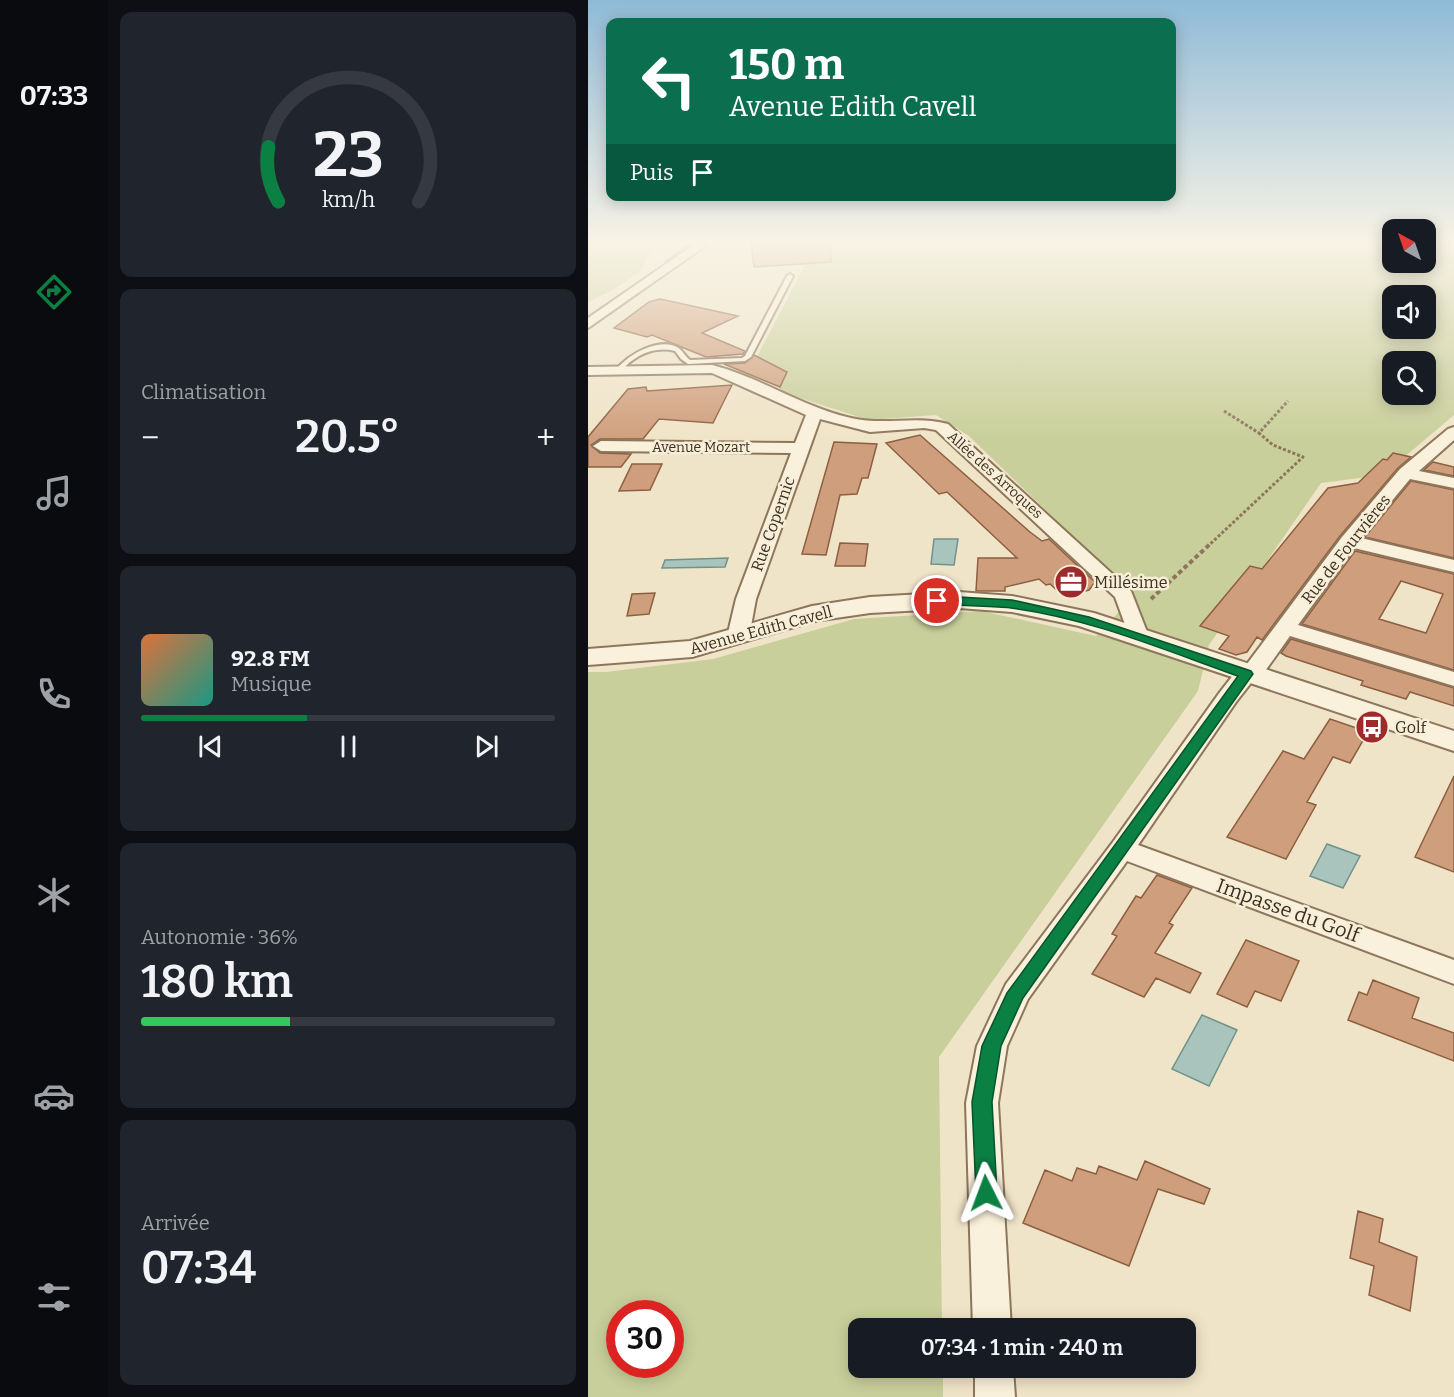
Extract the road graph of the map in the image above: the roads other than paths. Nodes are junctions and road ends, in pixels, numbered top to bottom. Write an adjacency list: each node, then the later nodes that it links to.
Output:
1 (609, 309): 3 (street)
2 (773, 309): 4 (lane)
3 (588, 324)
4 (619, 370): 5 (street, Allée des Arroques); 6 (street, Allée des Arroques)
5 (588, 371)
6 (814, 412): 9 (street, Rue Copernic); 16 (street, Allée des Arroques)
7 (1453, 433): 10 (street, Rue de Fourvières)
8 (601, 446): 9 (street, Avenue Mozart)
9 (800, 448): 15 (street, Rue Copernic)
10 (1406, 473): 11 (street); 12 (street, Rue de Fourvières)
11 (1454, 483)
12 (1349, 541): 13 (street); 14 (street, Rue de Fourvières)
13 (1454, 566)
14 (1286, 628): 18 (street, Rue de Fourvières); 19 (street)
15 (738, 637): 16 (street, Avenue Edith Cavell); 17 (street, Avenue Edith Cavell)
16 (1138, 637): 18 (street, Avenue Edith Cavell)
17 (588, 657)
18 (1246, 674): 20 (street, Avenue Edith Cavell); 21 (street, Rue de Fourvières)
19 (1454, 679)
20 (1454, 741)
21 (1122, 849): 22 (street, Impasse du Golf); 23 (street, Rue de Fourvières)
22 (1454, 972)
23 (992, 1318)
24 (994, 1378): 25 (street)
25 (995, 1397)

